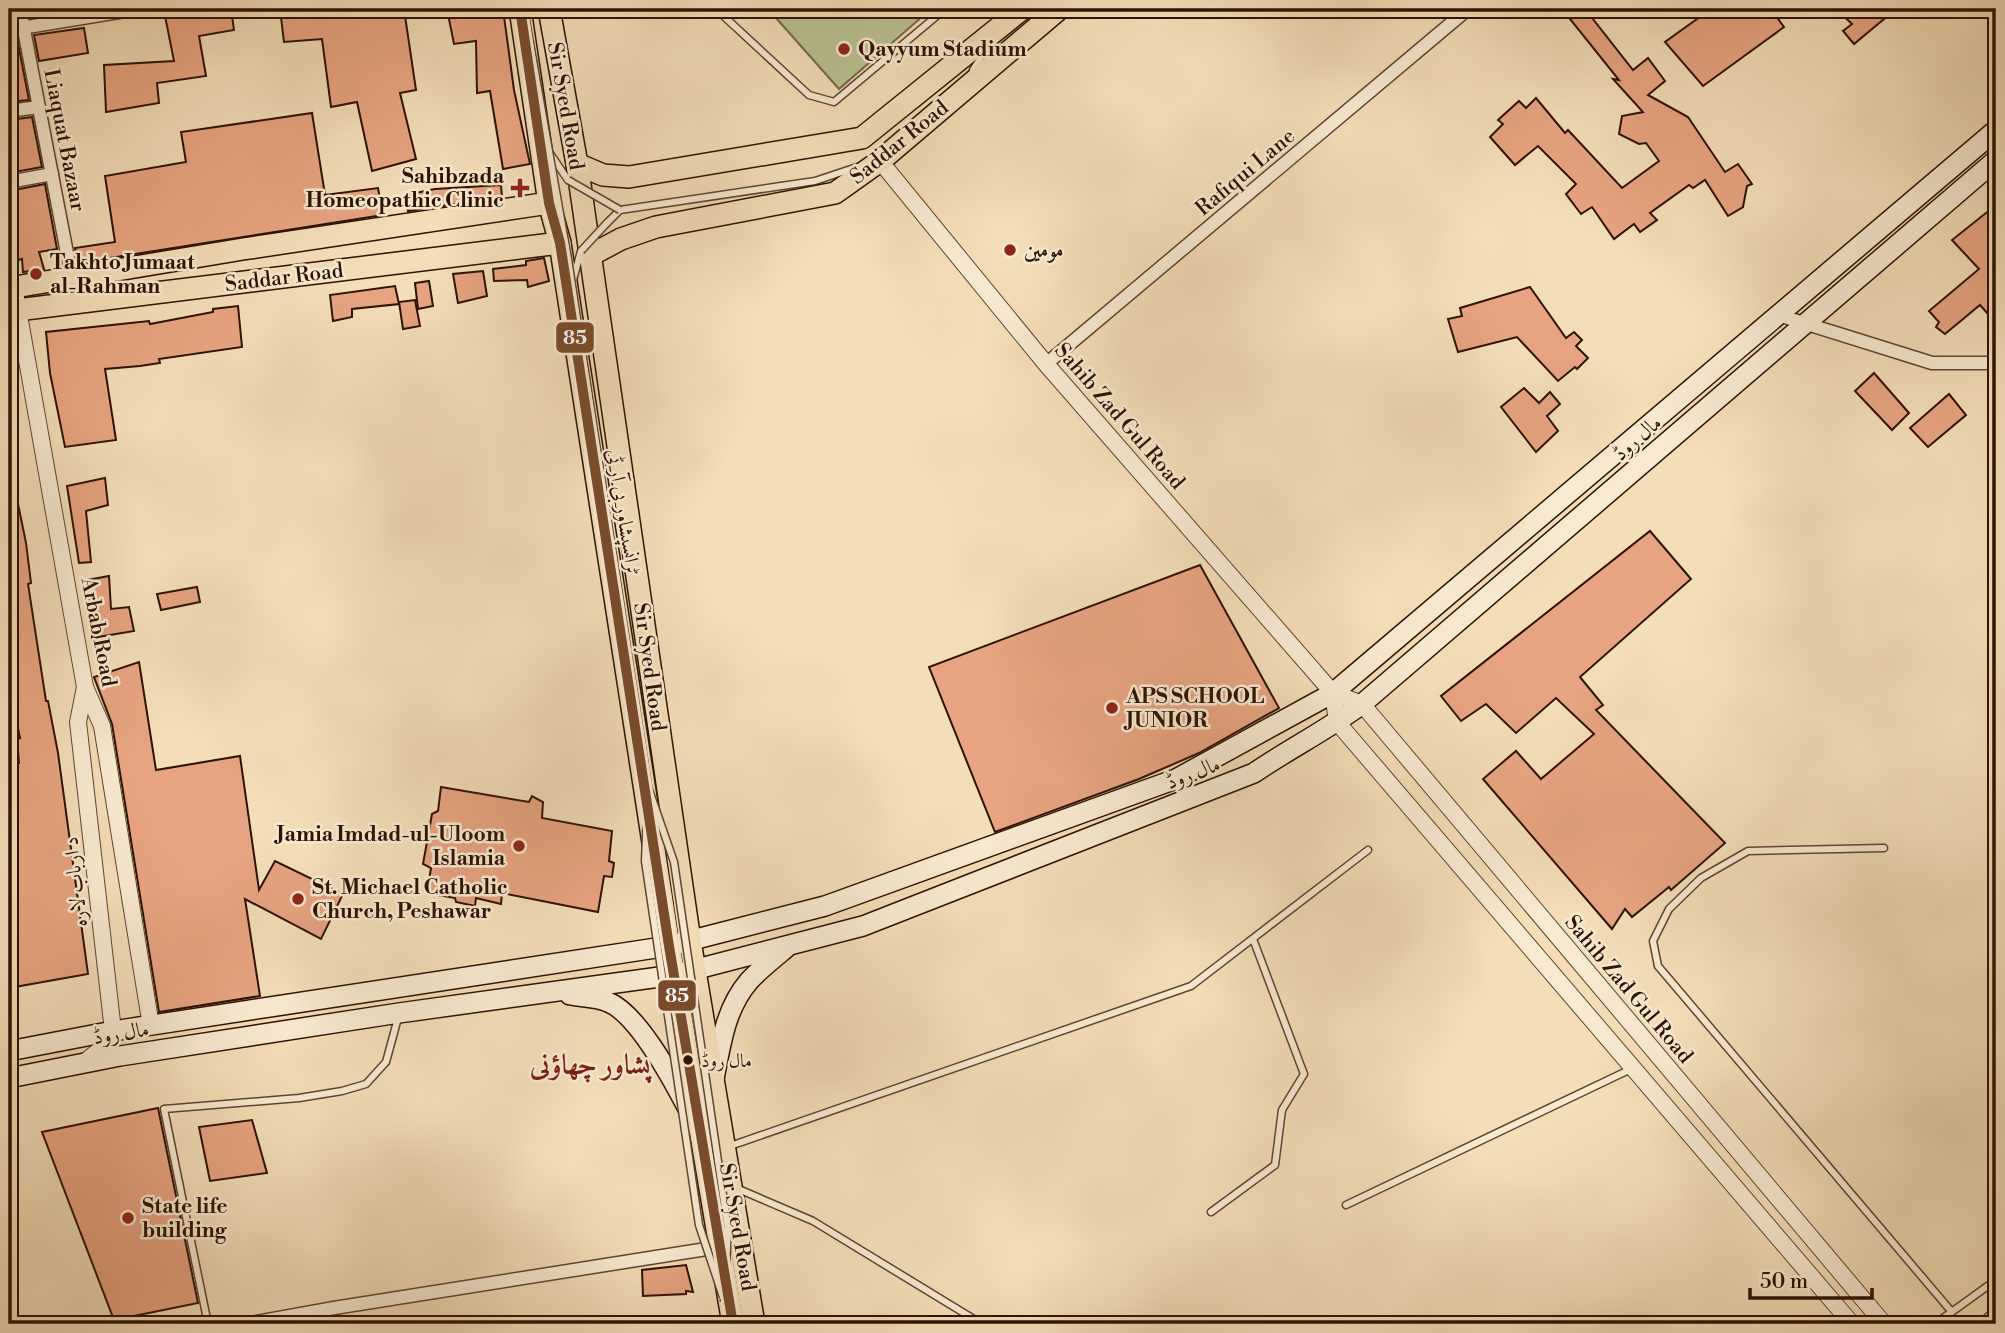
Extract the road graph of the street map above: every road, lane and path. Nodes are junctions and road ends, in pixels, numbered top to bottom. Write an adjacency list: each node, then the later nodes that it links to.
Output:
1 (20, 9): 11 (street, Liaquat Bazaar)
2 (136, 9): 11 (street)
3 (522, 9): 17 (main road, Sir Syed Road); 21 (lane, ٹرانسپشاور بی آر ٹی, bridge)
4 (549, 9): 16 (main road, Sir Syed Road)
5 (716, 9): 6 (lane)
6 (945, 9)
7 (1022, 9): 10 (main road, Saddar Road)
8 (1059, 9): 13 (main road, Saddar Road)
9 (1468, 9): 38 (street, Rafiqui Lane)
10 (1001, 26): 14 (lane); 24 (main road, Saddar Road)
11 (24, 27): 12 (street); 18 (street, Liaquat Bazaar)
12 (9, 30)
13 (1021, 41): 14 (lane); 22 (main road, Saddar Road)
14 (973, 69): 15 (lane)
15 (962, 78)
16 (565, 99): 17 (main road); 24 (main road, Sir Syed Road)
17 (534, 104): 27 (main road, Sir Syed Road)
18 (39, 107): 19 (street); 25 (street, Liaquat Bazaar)
19 (9, 111)
20 (1996, 130): 35 (main road, مال روڈ)
21 (548, 150): 28 (lane, ٹرانسپشاور بی آر ٹی, bridge); 32 (lane, ٹرانسپشاور بی آر ٹی, bridge)
22 (874, 160): 28 (lane); 30 (main road, Saddar Road); 38 (street, Sahib Zad Gul Road)
23 (1996, 160): 36 (main road, مال روڈ)
24 (577, 164): 30 (main road, Sir Syed Road)
25 (52, 174): 26 (street); 31 (street, Liaquat Bazaar)
26 (9, 182)
27 (549, 203): 29 (main road, Sir Syed Road); 31 (main road, Saddar Road)
28 (620, 210): 32 (lane, ٹرانسپشاور بی آر ٹی, bridge)
29 (560, 243): 34 (main road, Saddar Road); 40 (main road, Sir Syed Road)
30 (591, 255): 39 (main road, Sir Syed Road)
31 (72, 279): 33 (main road, Saddar Road)
32 (572, 284): 45 (lane, ٹرانسپشاور بی آر ٹی, bridge)
33 (11, 288): 34 (street, Arbab Road)
34 (14, 310): 41 (street, Arbab Road)
35 (1778, 315): 36 (street); 42 (main road, مال روڈ)
36 (1805, 324): 37 (street); 43 (main road, مال روڈ)
37 (1996, 360)
38 (1046, 364): 42 (street, Sahib Zad Gul Road)
39 (630, 530): 40 (main road); 49 (main road, Sir Syed Road)
40 (605, 534): 49 (main road, Sir Syed Road)
41 (85, 687): 54 (street, Arbab Road); 55 (street, د ارباب لاره)
42 (1333, 694): 43 (street, Sahib Zad Gul Road); 44 (street); 49 (main road, مال روڈ)
43 (1362, 704): 44 (main road, مال روڈ); 77 (street, Sahib Zad Gul Road)
44 (1337, 722): 50 (main road, مال روڈ); 58 (street)
45 (648, 787): 68 (lane, ٹرانسپشاور بی آر ٹی, bridge); 68 (lane, ٹرانسپشاور بی آر ٹی, bridge)
46 (1884, 848): 70 (lane)
47 (1368, 850): 48 (lane)
48 (1254, 939): 62 (lane); 65 (lane)
49 (679, 944): 51 (main road, Sir Syed Road); 54 (main road, مال روڈ)
50 (789, 945): 51 (main road, مال روڈ); 60 (main road)
51 (684, 972): 52 (main road, مال روڈ); 60 (main road, Sir Syed Road); 61 (main road, Sir Syed Road)
52 (549, 992): 53 (main road, مال روڈ); 61 (main road)
53 (399, 1013): 57 (main road, مال روڈ); 71 (lane)
54 (151, 1026): 55 (main road, مال روڈ)
55 (113, 1031): 56 (main road, مال روڈ); 57 (street)
56 (9, 1051)
57 (85, 1062): 59 (main road, مال روڈ)
58 (1633, 1069): 64 (lane); 76 (street)
59 (9, 1078)
60 (714, 1083): 62 (main road, Sir Syed Road)
61 (701, 1133): 66 (main road, Sir Syed Road)
62 (725, 1148): 63 (main road, Sir Syed Road)
63 (731, 1186): 74 (main road, Sir Syed Road); 75 (lane)
64 (1346, 1205)
65 (1211, 1212)
66 (720, 1247): 72 (street); 73 (main road, Sir Syed Road)
67 (1996, 1280): 70 (lane)
68 (724, 1302): 73 (lane, ٹرانسپشاور بی آر ٹی)
69 (1996, 1309): 79 (lane)
70 (1951, 1311): 78 (lane)
71 (208, 1324)
72 (245, 1324)
73 (730, 1324)
74 (754, 1324)
75 (982, 1324)
76 (1852, 1324)
77 (1884, 1324)
78 (1935, 1324)
79 (1980, 1324)

